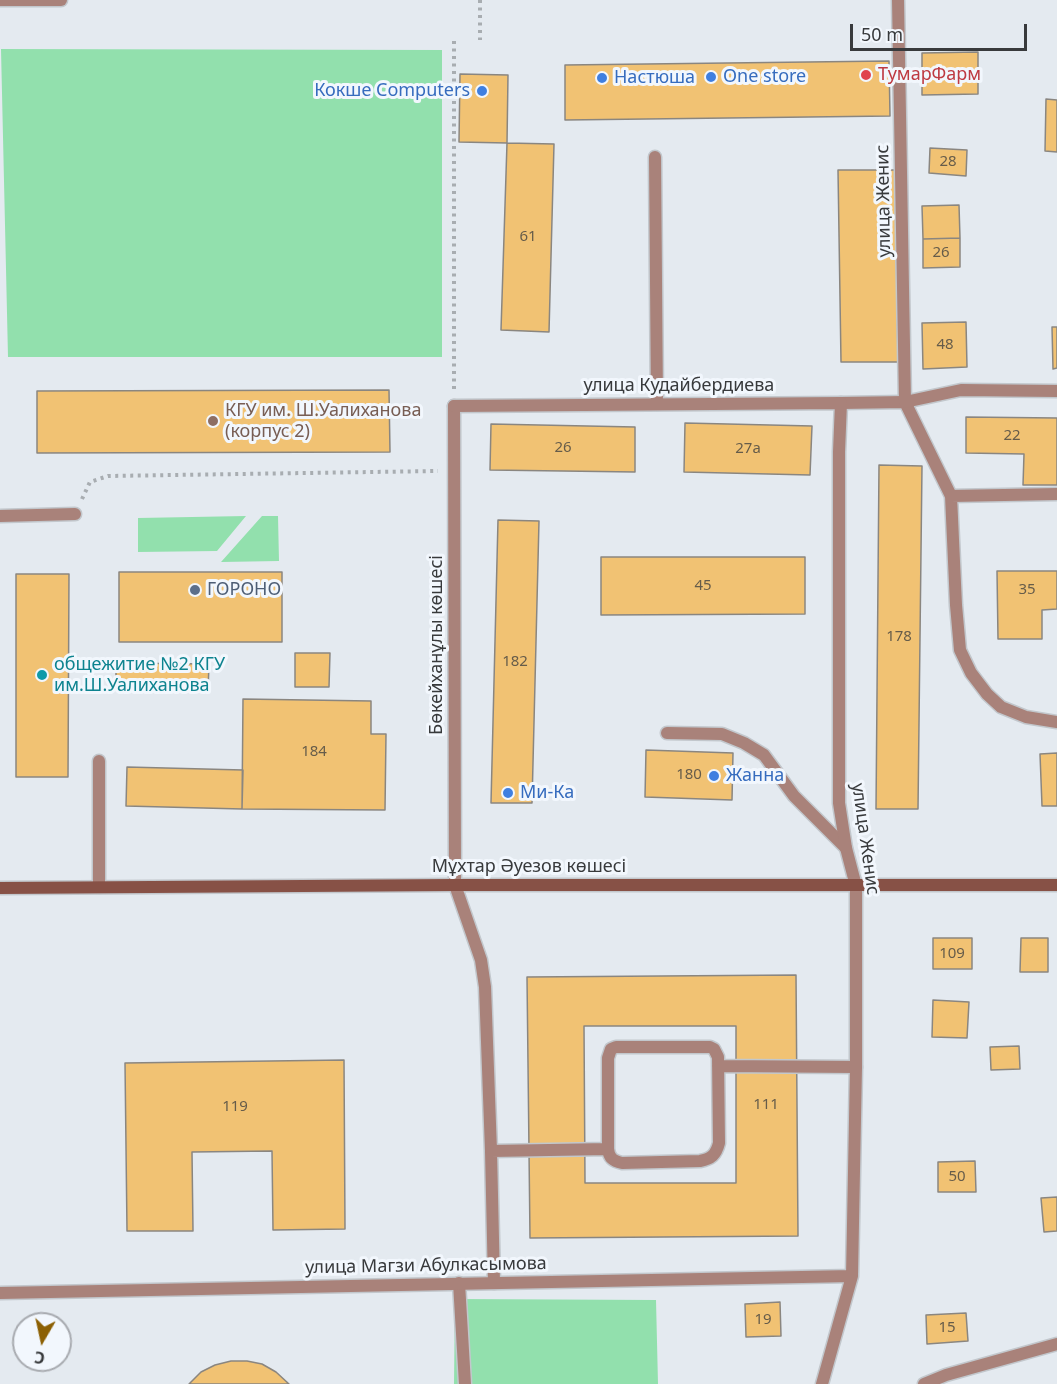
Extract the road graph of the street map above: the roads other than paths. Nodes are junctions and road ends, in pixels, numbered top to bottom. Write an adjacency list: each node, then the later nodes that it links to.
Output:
1 (0, 0): 2 (street)
2 (61, 0)
3 (898, 0): 6 (street, улица Женис)
4 (655, 157): 8 (street)
5 (1057, 391): 6 (street, улица Кудайбердиева)
6 (905, 402): 7 (street, улица Кудайбердиева); 11 (street)
7 (841, 403): 8 (street, улица Кудайбердиева); 17 (street, улица Женис)
8 (657, 404): 9 (street, улица Кудайбердиева)
9 (454, 406): 18 (street, Бөкейханұлы көшесі)
10 (1057, 494): 11 (street)
11 (951, 496): 14 (street)
12 (75, 514): 13 (street)
13 (0, 516)
14 (1057, 722)
15 (667, 733): 17 (street)
16 (99, 761): 21 (street)
17 (846, 848): 20 (street, улица Женис)
18 (455, 885): 20 (main road, Мұхтар Әуезов көшесі); 21 (main road, Мұхтар Әуезов көшесі); 26 (street, Бөкейханұлы көшесі)
19 (1057, 885): 20 (main road, Мұхтар Әуезов көшесі)
20 (856, 886): 24 (street, улица Женис)
21 (99, 887): 22 (main road, Мұхтар Әуезов көшесі)
22 (0, 888)
23 (718, 1066): 24 (street); 25 (street); 25 (street)
24 (856, 1067): 27 (street, улица Женис)
25 (608, 1149): 26 (street)
26 (491, 1151): 29 (street, Бөкейханұлы көшесі)
27 (852, 1276): 29 (street, улица Магзи Абулкасымова); 33 (street, улица Женис)
28 (459, 1283): 29 (street, улица Магзи Абулкасымова); 30 (street, улица Магзи Абулкасымова); 32 (street)
29 (494, 1283)
30 (0, 1293)
31 (1057, 1344): 34 (street)
32 (465, 1384)
33 (822, 1384)
34 (924, 1384)

